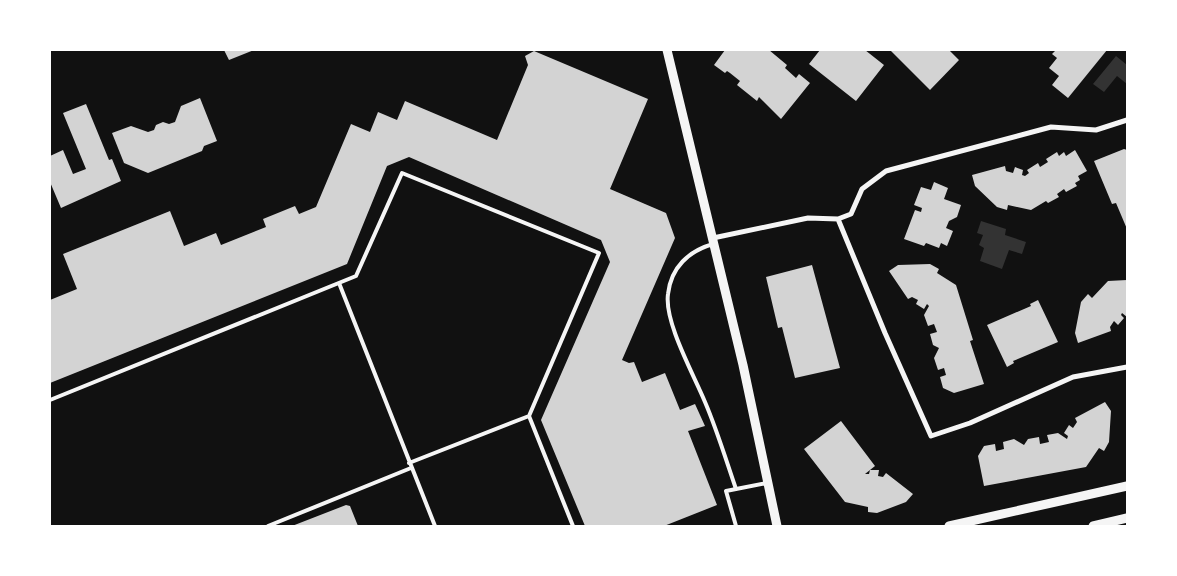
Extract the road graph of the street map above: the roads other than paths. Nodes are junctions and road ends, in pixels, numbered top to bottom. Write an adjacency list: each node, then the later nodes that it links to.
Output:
1 (667, 50): 4 (street)
2 (1127, 120): 3 (street)
3 (838, 218): 4 (street); 6 (street)
4 (713, 241): 11 (street); 13 (lane)
5 (339, 283): 7 (lane); 8 (lane); 9 (lane)
6 (1127, 367)
7 (50, 400)
8 (529, 416): 9 (lane); 17 (lane)
9 (409, 463): 10 (lane)
10 (411, 468): 15 (lane); 16 (lane)
11 (769, 482): 13 (lane); 19 (street)
12 (1127, 486): 20 (street)
13 (736, 489): 18 (lane)
14 (1127, 518): 21 (street)
15 (268, 526)
16 (435, 526)
17 (573, 526)
18 (736, 526)
19 (777, 526)
20 (949, 526)
21 (1093, 526)

